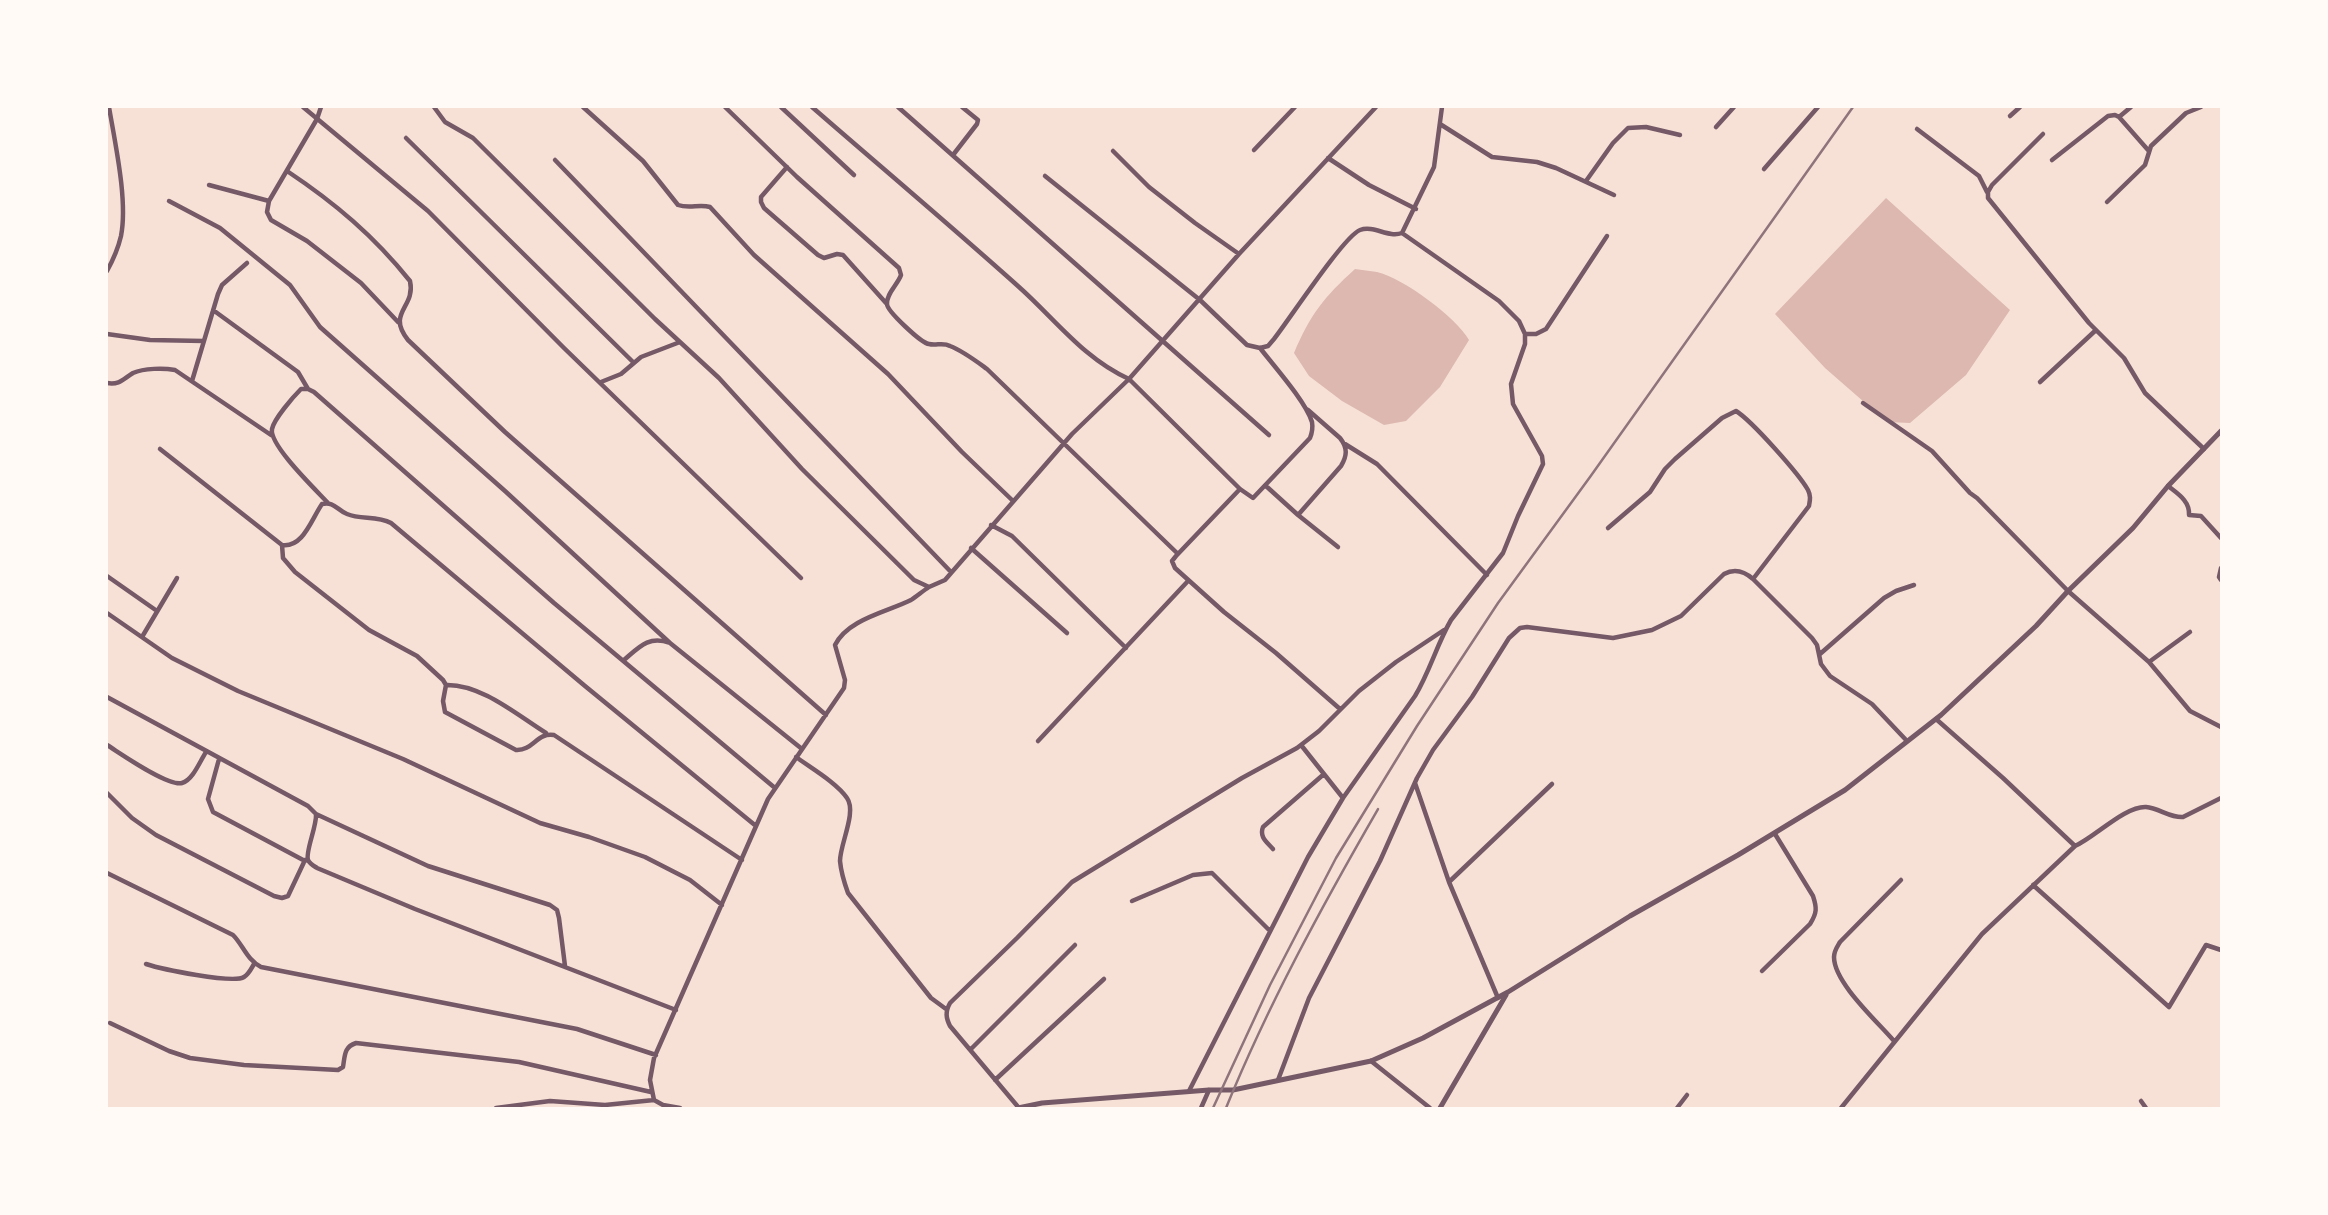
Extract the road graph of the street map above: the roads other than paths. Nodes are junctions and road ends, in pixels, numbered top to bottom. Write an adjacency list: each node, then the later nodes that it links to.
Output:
1 (109, 107): 52 (street)
2 (303, 107): 21 (street)
3 (321, 107): 21 (street)
4 (434, 107): 61 (street)
5 (583, 107): 83 (street)
6 (725, 107): 35 (street)
7 (781, 107): 38 (street)
8 (812, 107): 65 (street)
9 (898, 107): 31 (street)
10 (962, 107): 31 (street)
11 (1295, 107): 28 (street)
12 (1376, 107): 32 (street)
13 (1442, 107): 22 (street)
14 (1734, 107): 23 (street)
15 (1818, 107): 37 (street)
16 (2020, 107): 19 (street)
17 (2131, 107): 20 (street)
18 (2201, 107): 29 (street)
19 (2010, 116)
20 (2119, 117): 29 (street); 34 (street)
21 (317, 119): 36 (street); 69 (street)
22 (1440, 124): 40 (street); 47 (street)
23 (1716, 128)
24 (1917, 129): 42 (street)
25 (2043, 134): 42 (street)
26 (1680, 135): 40 (street)
27 (405, 138): 64 (street)
28 (1254, 150)
29 (2148, 150): 46 (street)
30 (1113, 151): 50 (street)
31 (953, 155): 62 (street)
32 (1328, 158): 47 (street); 50 (street)
33 (555, 160): 94 (street)
34 (2052, 160)
35 (787, 167): 54 (street); 54 (street)
36 (287, 170): 45 (street); 56 (street)
37 (1764, 170)
38 (854, 174)
39 (1045, 176): 53 (street)
40 (1586, 181): 43 (street)
41 (209, 185): 45 (street)
42 (1988, 192): 57 (street)
43 (1614, 195)
44 (169, 201): 111 (street)
45 (269, 201): 56 (street)
46 (2107, 202)
47 (1416, 209): 48 (street)
48 (1402, 233): 59 (street); 63 (street)
49 (1606, 236): 59 (street)
50 (1239, 254): 53 (street)
51 (247, 263): 55 (street)
52 (107, 271)
53 (1200, 300): 62 (street); 63 (street)
54 (886, 304): 76 (street)
55 (213, 310): 60 (street); 70 (street)
56 (398, 322): 119 (street)
57 (2096, 330): 67 (street); 79 (street)
58 (107, 334): 60 (street)
59 (1525, 334): 95 (street)
60 (204, 341): 66 (street)
61 (680, 342): 64 (street); 103 (street)
62 (1162, 342): 65 (street); 75 (street)
63 (1260, 348): 72 (street)
64 (634, 363): 69 (street)
65 (1129, 379): 76 (street); 82 (street)
66 (192, 381): 68 (street); 74 (street)
67 (2040, 382)
68 (107, 383)
69 (600, 383): 98 (street)
70 (307, 388): 74 (street); 114 (street)
71 (1863, 403): 104 (street)
72 (1304, 407): 77 (street); 80 (street)
73 (2221, 431): 79 (street)
74 (272, 435): 84 (street)
75 (1269, 435)
76 (1062, 444): 83 (street); 92 (street)
77 (1345, 444): 85 (street); 95 (street)
78 (160, 449): 89 (street)
79 (2204, 449): 81 (street)
80 (1266, 486): 82 (street); 85 (street)
81 (2168, 486): 88 (street); 104 (street)
82 (1240, 489): 92 (street)
83 (1012, 500): 86 (street)
84 (328, 503): 89 (street); 139 (street)
85 (1298, 515): 90 (street)
86 (991, 525): 91 (street); 112 (street)
87 (1608, 528): 99 (street)
88 (2221, 538)
89 (282, 545): 116 (street)
90 (1339, 547)
91 (971, 548): 94 (street); 108 (street)
92 (1178, 554): 101 (street)
93 (2221, 568): 100 (street)
94 (951, 572): 103 (street)
95 (1487, 575): 107 (street)
96 (107, 576): 105 (street)
97 (177, 578): 105 (street)
98 (802, 578)
99 (1753, 579): 113 (street); 132 (street)
100 (2221, 580)
101 (1188, 581): 112 (street); 118 (street)
102 (1914, 585): 113 (street)
103 (929, 587): 119 (street)
104 (2068, 591): 115 (street); 120 (street)
105 (158, 611): 110 (street)
106 (107, 613): 110 (street)
107 (1445, 630): 118 (street); 136 (street)
108 (1067, 632)
109 (2190, 632): 115 (street)
110 (142, 637): 150 (street)
111 (670, 643): 114 (street); 127 (street)
112 (1126, 648): 123 (street)
113 (1820, 654): 124 (street)
114 (624, 660): 134 (street)
115 (2149, 662): 121 (street)
116 (446, 685): 122 (street); 122 (street)
117 (107, 697): 128 (street)
118 (1340, 709): 125 (street)
119 (826, 715): 127 (street)
120 (1936, 719): 124 (street); 141 (street)
121 (2221, 727)
122 (547, 734): 143 (street)
123 (1038, 741)
124 (1907, 741): 140 (street)
125 (1301, 745): 131 (street); 161 (street)
126 (107, 746): 128 (street)
127 (802, 749): 129 (street)
128 (206, 752): 130 (street)
129 (796, 757): 134 (street); 161 (street)
130 (219, 760): 138 (street); 144 (street)
131 (1324, 774): 136 (street); 142 (street)
132 (1415, 783): 147 (street); 169 (street)
133 (1552, 784): 147 (street)
134 (775, 788): 139 (street)
135 (107, 793): 144 (street)
136 (1343, 798): 151 (street)
137 (2221, 798): 141 (street)
138 (316, 814): 144 (street); 156 (street)
139 (757, 826): 143 (street)
140 (1775, 834): 157 (street); 159 (street)
141 (2075, 846): 148 (street)
142 (1273, 849)
143 (742, 860): 150 (street)
144 (307, 862): 156 (street)
145 (107, 873): 155 (street)
146 (1901, 880): 164 (street)
147 (1449, 882): 160 (street)
148 (2033, 885): 153 (street); 164 (street)
149 (1132, 901): 151 (street)
150 (722, 905): 162 (street)
151 (1270, 931): 171 (street)
152 (1075, 945): 165 (street)
153 (2221, 950)
154 (146, 964): 155 (street)
155 (254, 964): 166 (street)
156 (565, 966): 162 (street)
157 (1762, 971)
158 (1104, 979): 168 (street)
159 (1508, 992): 160 (street); 183 (street)
160 (1497, 998): 167 (street)
161 (946, 1009): 165 (street)
162 (676, 1010): 166 (street)
163 (110, 1023): 172 (street)
164 (1894, 1041): 185 (street)
165 (970, 1050): 168 (street)
166 (656, 1055): 172 (street)
167 (1371, 1061): 169 (street); 182 (street)
168 (995, 1080): 180 (street)
169 (1277, 1082): 170 (street)
170 (1209, 1090): 171 (street); 181 (street)
171 (1189, 1091): 180 (street)
172 (651, 1093): 174 (street)
173 (1687, 1095): 184 (street)
174 (654, 1100): 176 (street); 179 (street)
175 (2141, 1101): 186 (street)
176 (643, 1102): 177 (street); 178 (street)
177 (496, 1108)
178 (642, 1108)
179 (680, 1108)
180 (1018, 1108)
181 (1201, 1108)
182 (1430, 1108)
183 (1440, 1108)
184 (1677, 1108)
185 (1841, 1108)
186 (2146, 1108)

